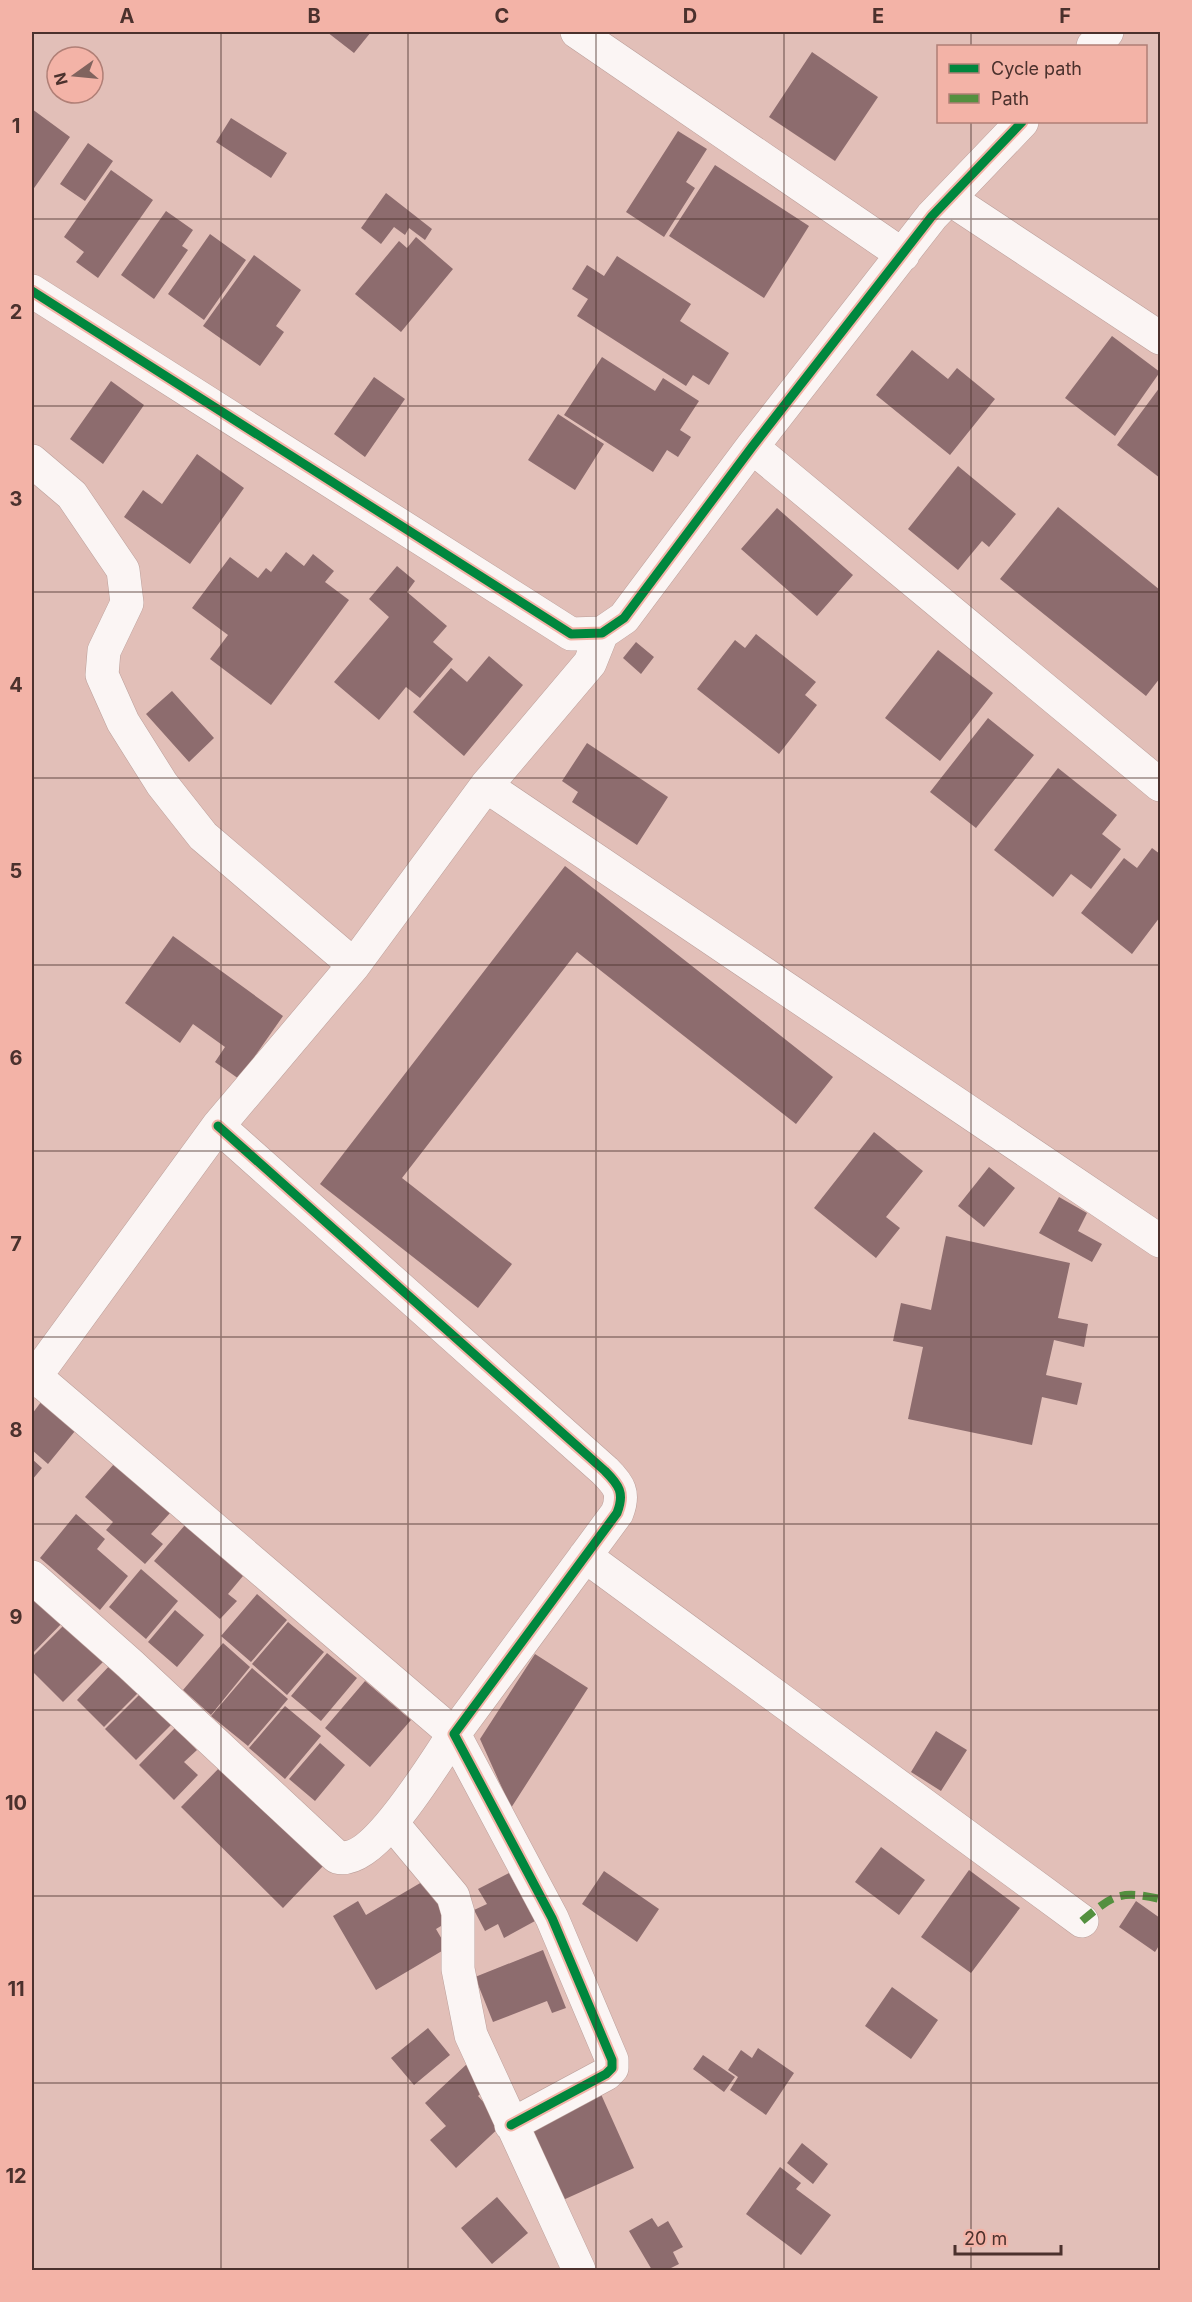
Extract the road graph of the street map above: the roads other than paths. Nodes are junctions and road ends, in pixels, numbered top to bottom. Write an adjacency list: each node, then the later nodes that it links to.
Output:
1 (577, 32): 6 (street)
2 (1107, 32): 3 (street)
3 (1094, 45)
4 (1022, 123): 5 (street)
5 (950, 199): 6 (street); 8 (street)
6 (903, 255): 9 (street)
7 (32, 291): 11 (street)
8 (1161, 338)
9 (752, 447): 11 (street); 12 (street)
10 (32, 461): 14 (street)
11 (602, 633): 13 (street)
12 (1161, 785)
13 (486, 786): 14 (street); 16 (street)
14 (354, 965): 15 (street)
15 (218, 1126): 17 (street); 18 (street)
16 (1161, 1241)
17 (33, 1379): 20 (street)
18 (585, 1556): 20 (street); 22 (street)
19 (32, 1577): 21 (street)
20 (454, 1734): 21 (street); 23 (street)
21 (392, 1823): 23 (street)
22 (1082, 1921)
23 (511, 2125): 24 (street)
24 (579, 2271)

